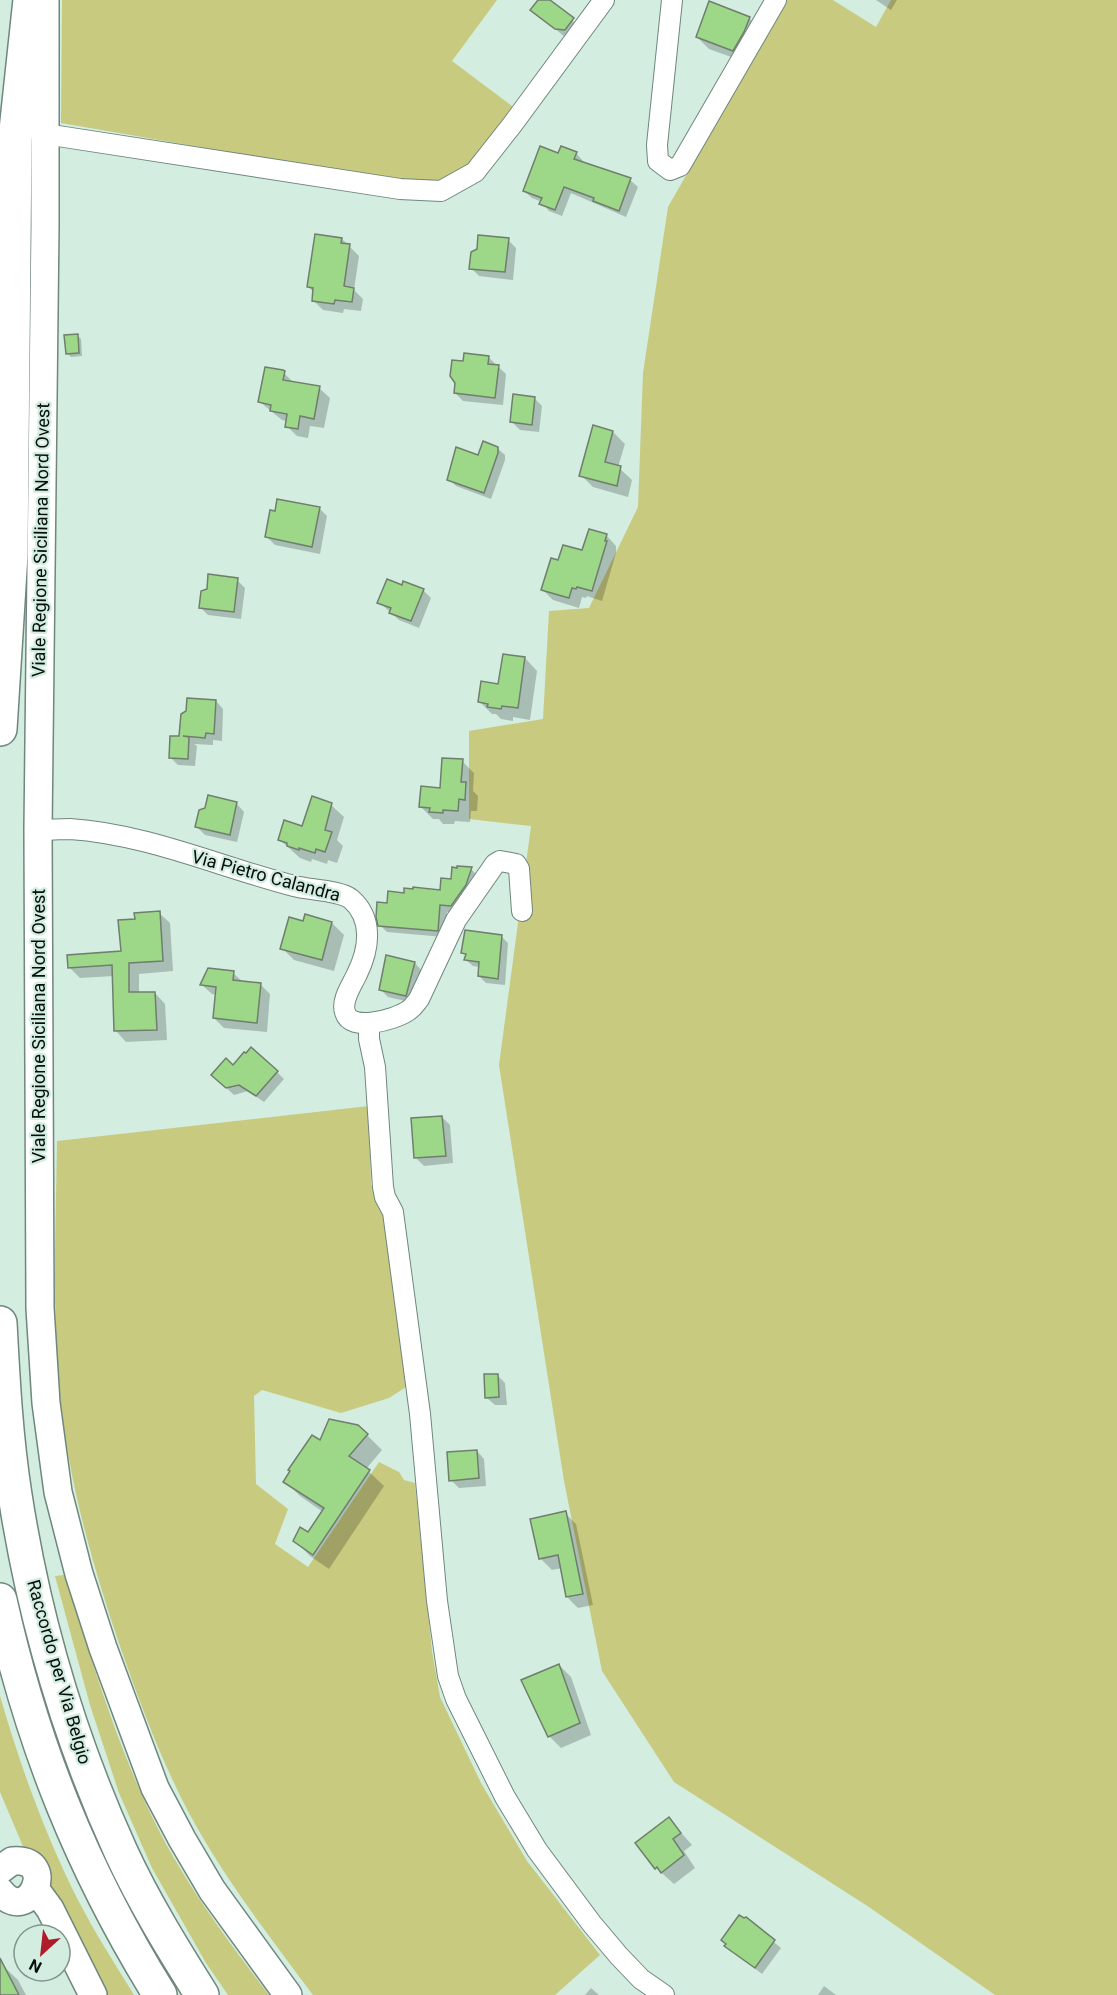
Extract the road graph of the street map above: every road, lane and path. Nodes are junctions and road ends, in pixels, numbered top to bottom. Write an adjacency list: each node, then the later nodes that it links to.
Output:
1 (30, 0): 7 (highway)
2 (45, 0): 6 (street, Viale Regione Siciliana Nord Ovest)
3 (604, 0): 6 (street)
4 (672, 0): 5 (street)
5 (776, 0)
6 (45, 134): 8 (street, Viale Regione Siciliana Nord Ovest)
7 (0, 729)
8 (38, 830): 10 (street, Via Pietro Calandra); 20 (street, Viale Regione Siciliana Nord Ovest)
9 (522, 911): 10 (street)
10 (369, 1024): 21 (street)
11 (0, 1323): 19 (highway, Raccordo per Via Belgio)
12 (0, 1600): 18 (highway, Raccordo per Via Belgio)
13 (0, 1842): 14 (street)
14 (0, 1869): 15 (street)
15 (19, 1894): 16 (street); 17 (street)
16 (41, 1923)
17 (93, 1995)
18 (160, 1995)
19 (202, 1995)
20 (288, 1995)
21 (664, 1995)

